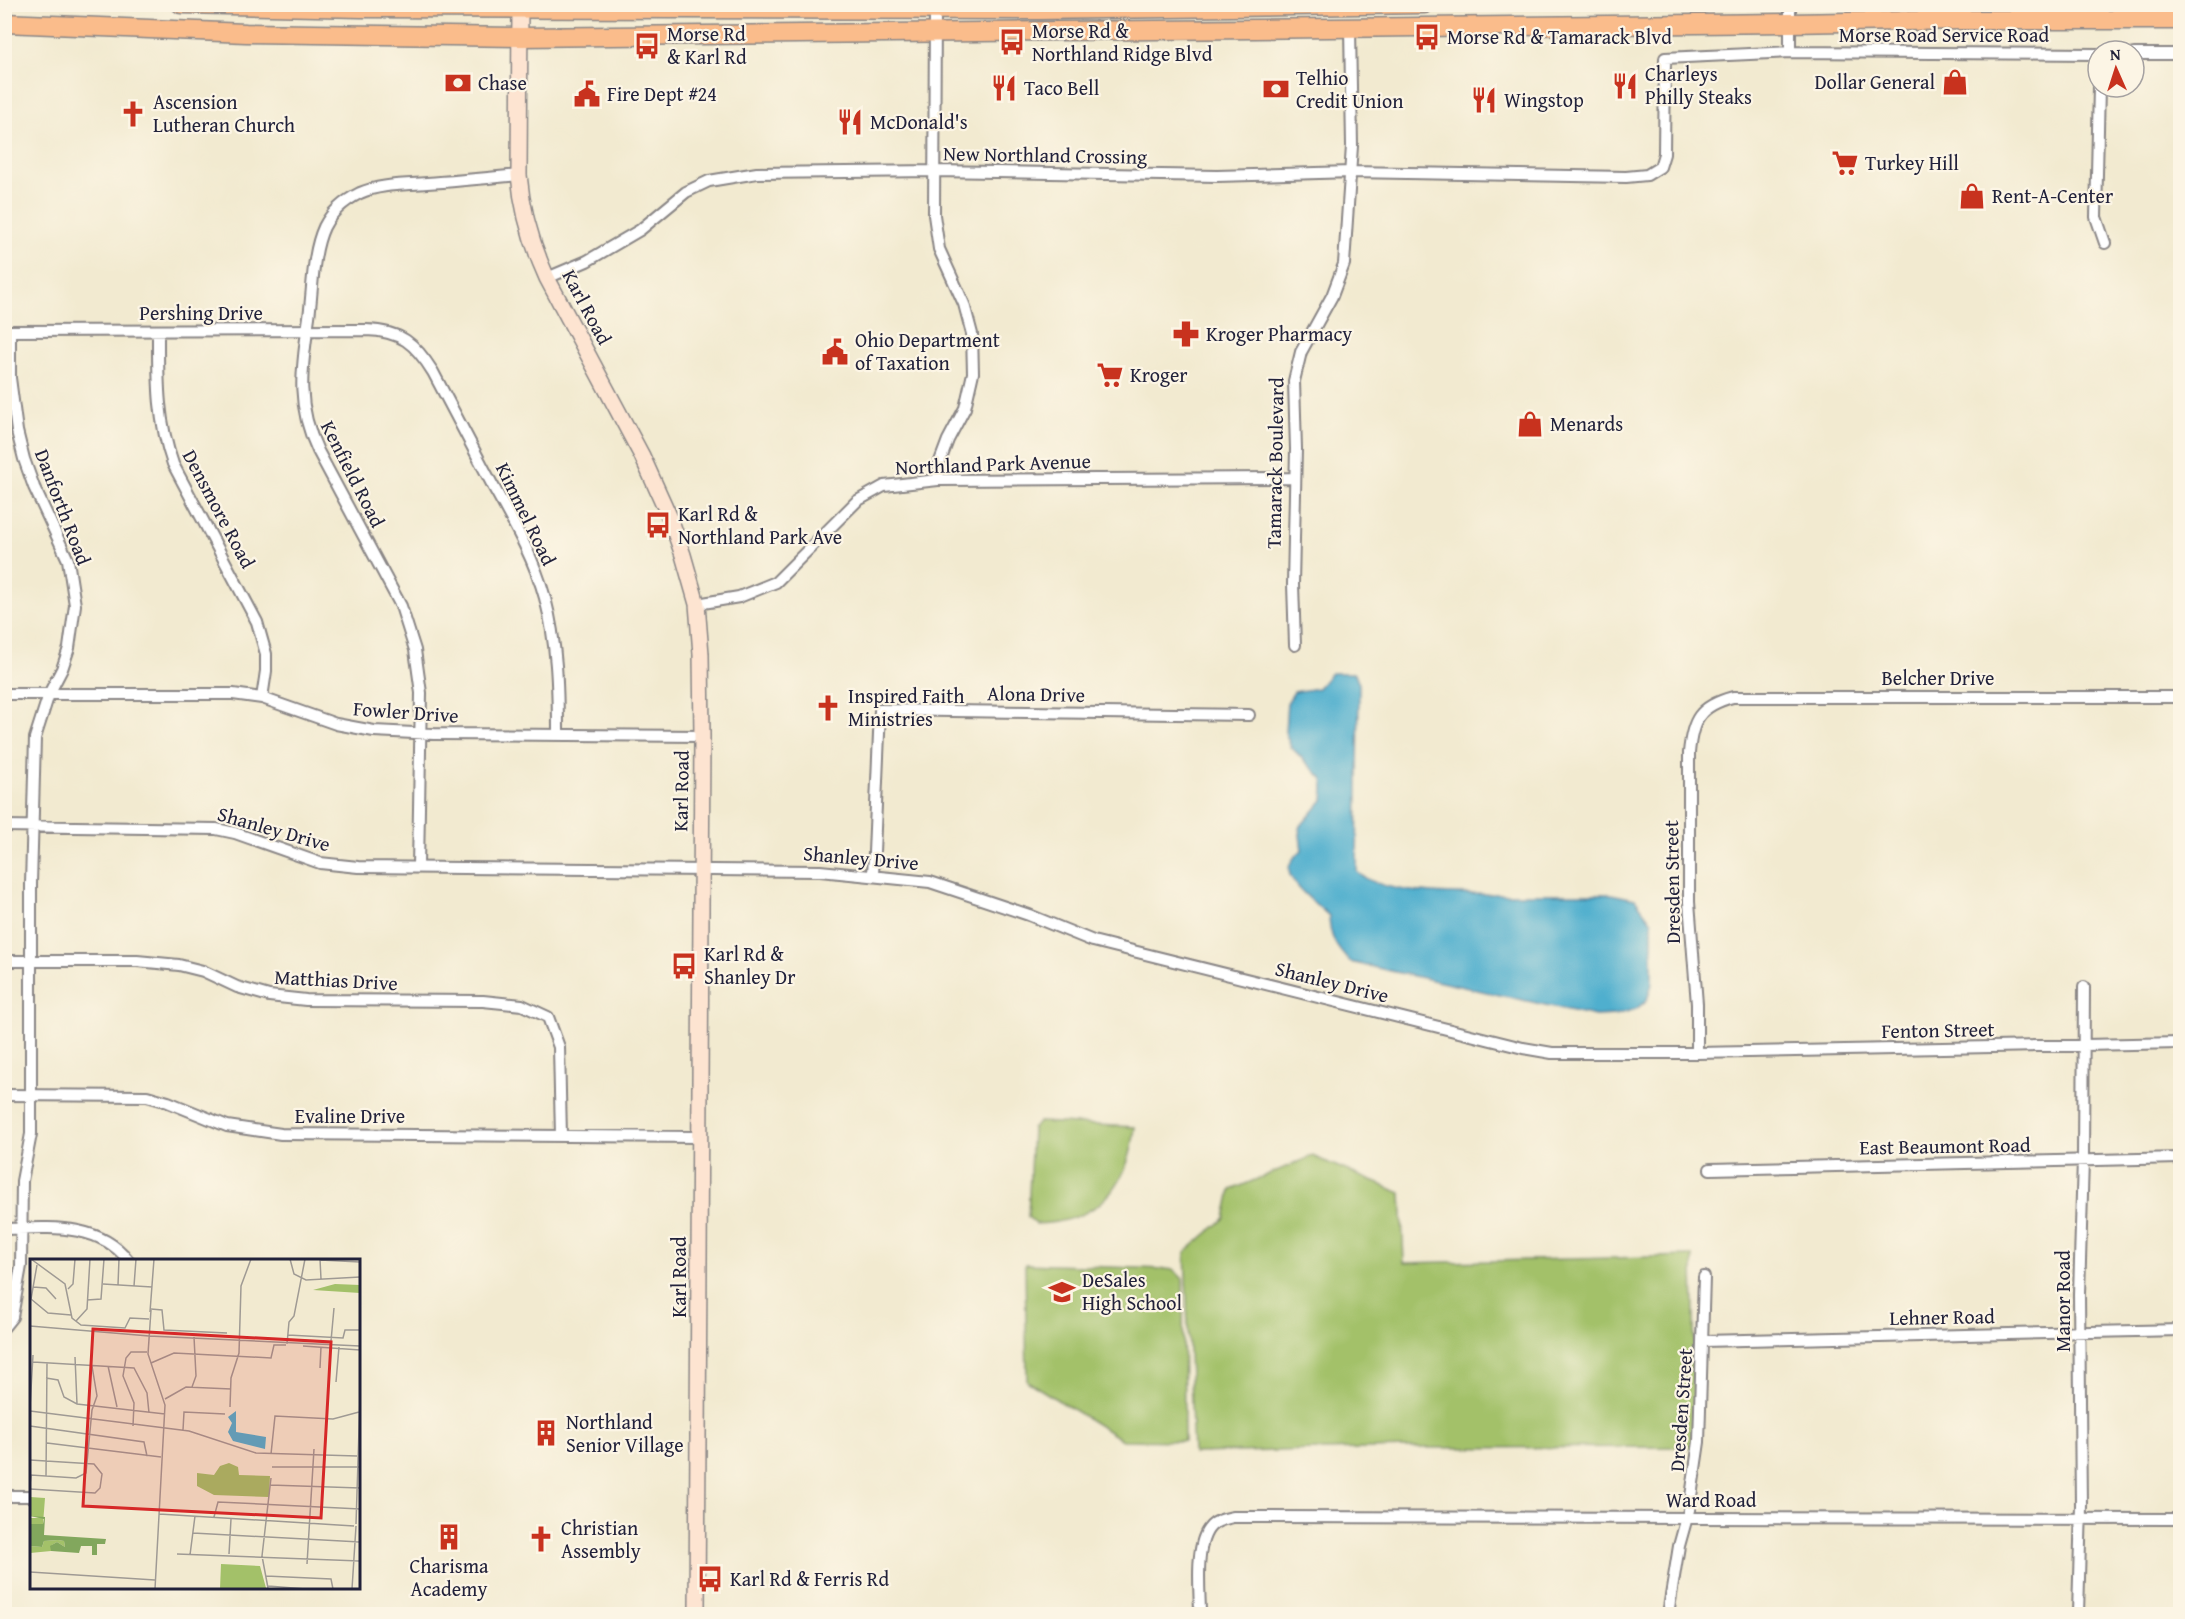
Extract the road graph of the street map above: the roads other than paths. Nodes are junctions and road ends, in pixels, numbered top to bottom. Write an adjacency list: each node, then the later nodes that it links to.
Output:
1 (181, 4): 5 (main road)
2 (1424, 4): 6 (main road)
3 (1790, 4): 12 (street)
4 (2168, 4): 9 (main road)
5 (229, 5): 7 (main road); 13 (main road)
6 (1350, 5): 8 (main road); 14 (main road, Tamarack Boulevard)
7 (521, 6): 8 (main road); 16 (main road, Karl Road)
8 (935, 10): 15 (street)
9 (2070, 20): 10 (main road); 12 (main road)
10 (2181, 20)
11 (4, 22): 13 (main road)
12 (1789, 23): 14 (main road); 17 (street)
13 (126, 27): 16 (main road)
14 (1350, 28): 15 (main road); 24 (street, Tamarack Boulevard)
15 (935, 32): 16 (main road); 23 (street)
16 (521, 37): 25 (main road, Karl Road)
17 (1790, 52): 18 (street, Morse Road Service Road); 21 (street, Morse Road Service Road)
18 (2086, 54)
19 (2146, 54): 20 (street)
20 (2181, 54)
21 (1665, 58): 24 (street, New Northland Crossing)
22 (2099, 99): 26 (street)
23 (935, 171): 24 (street, New Northland Crossing); 27 (street, New Northland Crossing); 33 (street)
24 (1351, 172): 32 (street, Tamarack Boulevard)
25 (519, 175): 27 (main road, Karl Road); 30 (street, Kenfield Road)
26 (2105, 243)
27 (547, 278): 34 (main road, Karl Road)
28 (7, 331): 29 (street, Pershing Drive); 37 (street, Danforth Road)
29 (158, 331): 30 (street, Pershing Drive); 39 (street, Densmore Road)
30 (307, 331): 31 (street, Pershing Drive); 42 (street, Kenfield Road)
31 (398, 335): 43 (street, Kimmel Road)
32 (1295, 478): 33 (street, Northland Park Avenue); 35 (street, Tamarack Boulevard)
33 (939, 480): 34 (street, Northland Park Avenue)
34 (697, 604): 44 (main road, Karl Road)
35 (1294, 645)
36 (4, 694): 37 (street, Fowler Drive)
37 (49, 694): 39 (street, Fowler Drive); 46 (street, Danforth Road)
38 (2181, 697): 40 (street, Belcher Drive)
39 (262, 698): 42 (street, Fowler Drive)
40 (1700, 713): 55 (street, Dresden Street)
41 (1250, 715): 49 (street, Alona Drive)
42 (421, 734): 43 (street, Fowler Drive); 47 (street, Kenfield Road)
43 (558, 735): 44 (street, Fowler Drive)
44 (702, 736): 48 (main road, Karl Road)
45 (4, 826): 46 (street, Shanley Drive)
46 (32, 826): 47 (street, Shanley Drive); 51 (street, Danforth Road)
47 (418, 867): 48 (street, Shanley Drive)
48 (702, 870): 49 (street, Shanley Drive); 59 (main road, Karl Road)
49 (873, 876): 55 (street, Shanley Drive)
50 (4, 961): 51 (street, Matthias Drive)
51 (31, 961): 57 (street, Danforth Road); 58 (street, Matthias Drive)
52 (2084, 987): 54 (street, Manor Road)
53 (2181, 1043): 54 (street, Fenton Street)
54 (2083, 1045): 55 (street, Fenton Street); 61 (street, Manor Road)
55 (1697, 1053)
56 (4, 1095): 57 (street, Evaline Drive)
57 (31, 1095): 58 (street, Evaline Drive); 64 (street, Danforth Road)
58 (561, 1136): 59 (street, Evaline Drive)
59 (701, 1137): 76 (main road, Karl Road)
60 (2181, 1158): 61 (street, East Beaumont Road)
61 (2083, 1160): 62 (street, East Beaumont Road); 69 (street, Manor Road)
62 (1710, 1169)
63 (4, 1228): 64 (street)
64 (21, 1228): 65 (street); 67 (street, Danforth Road)
65 (127, 1259)
66 (1704, 1277): 70 (street, Dresden Street)
67 (4, 1327)
68 (2181, 1330): 69 (street, Lehner Road)
69 (2080, 1332): 70 (street, Lehner Road); 74 (street, Manor Road)
70 (1703, 1341): 73 (street, Dresden Street)
71 (4, 1496): 72 (street)
72 (30, 1496)
73 (1686, 1518): 74 (street, Ward Road); 77 (street, Ward Road); 78 (street, Dresden Street)
74 (2080, 1519): 75 (street, Ward Road); 79 (street, Manor Road)
75 (2181, 1519)
76 (697, 1614)
77 (1200, 1614)
78 (1668, 1614)
79 (2078, 1614)

